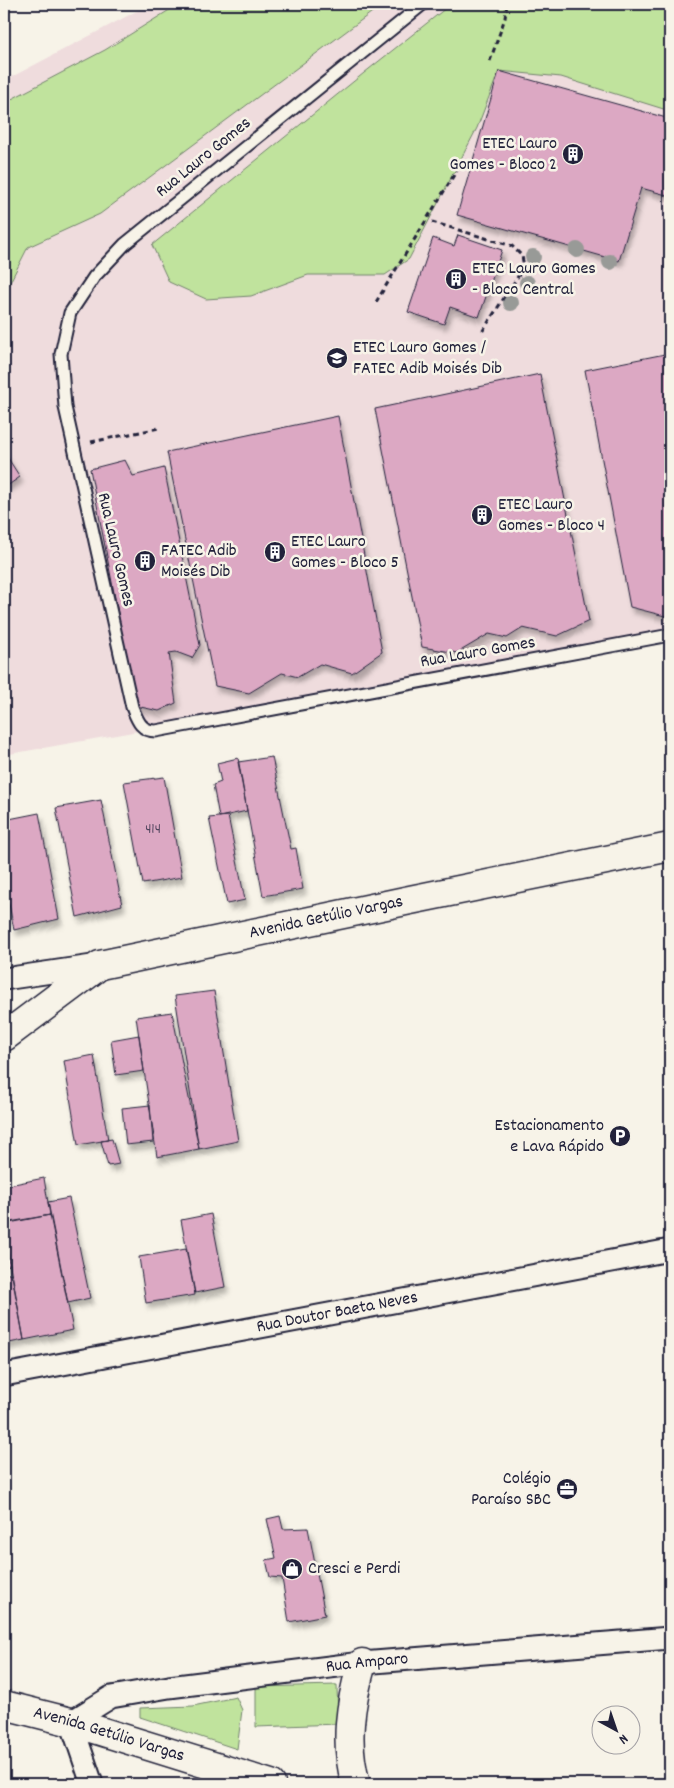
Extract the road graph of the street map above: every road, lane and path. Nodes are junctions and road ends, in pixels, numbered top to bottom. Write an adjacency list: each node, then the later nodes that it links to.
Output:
1 (423, 4): 9 (lane, Rua Lauro Gomes)
2 (508, 4): 3 (path)
3 (490, 61)
4 (457, 170): 6 (path)
5 (432, 222): 7 (path)
6 (376, 302)
7 (482, 332)
8 (159, 428): 9 (path)
9 (74, 446): 10 (lane, Rua Lauro Gomes)
10 (670, 635)
11 (670, 847): 12 (street, Avenida Getúlio Vargas)
12 (100, 965): 13 (street); 14 (street, Avenida Getúlio Vargas)
13 (4, 979)
14 (4, 1037)
15 (670, 1250): 16 (street, Rua Doutor Baeta Neves)
16 (4, 1376)
17 (670, 1638): 18 (street, Rua Amparo)
18 (362, 1663): 20 (street, Rua Amparo); 23 (street)
19 (4, 1705): 20 (street, Avenida Getúlio Vargas)
20 (71, 1722): 21 (street); 22 (street, Avenida Getúlio Vargas)
21 (92, 1784)
22 (271, 1784)
23 (356, 1784)

